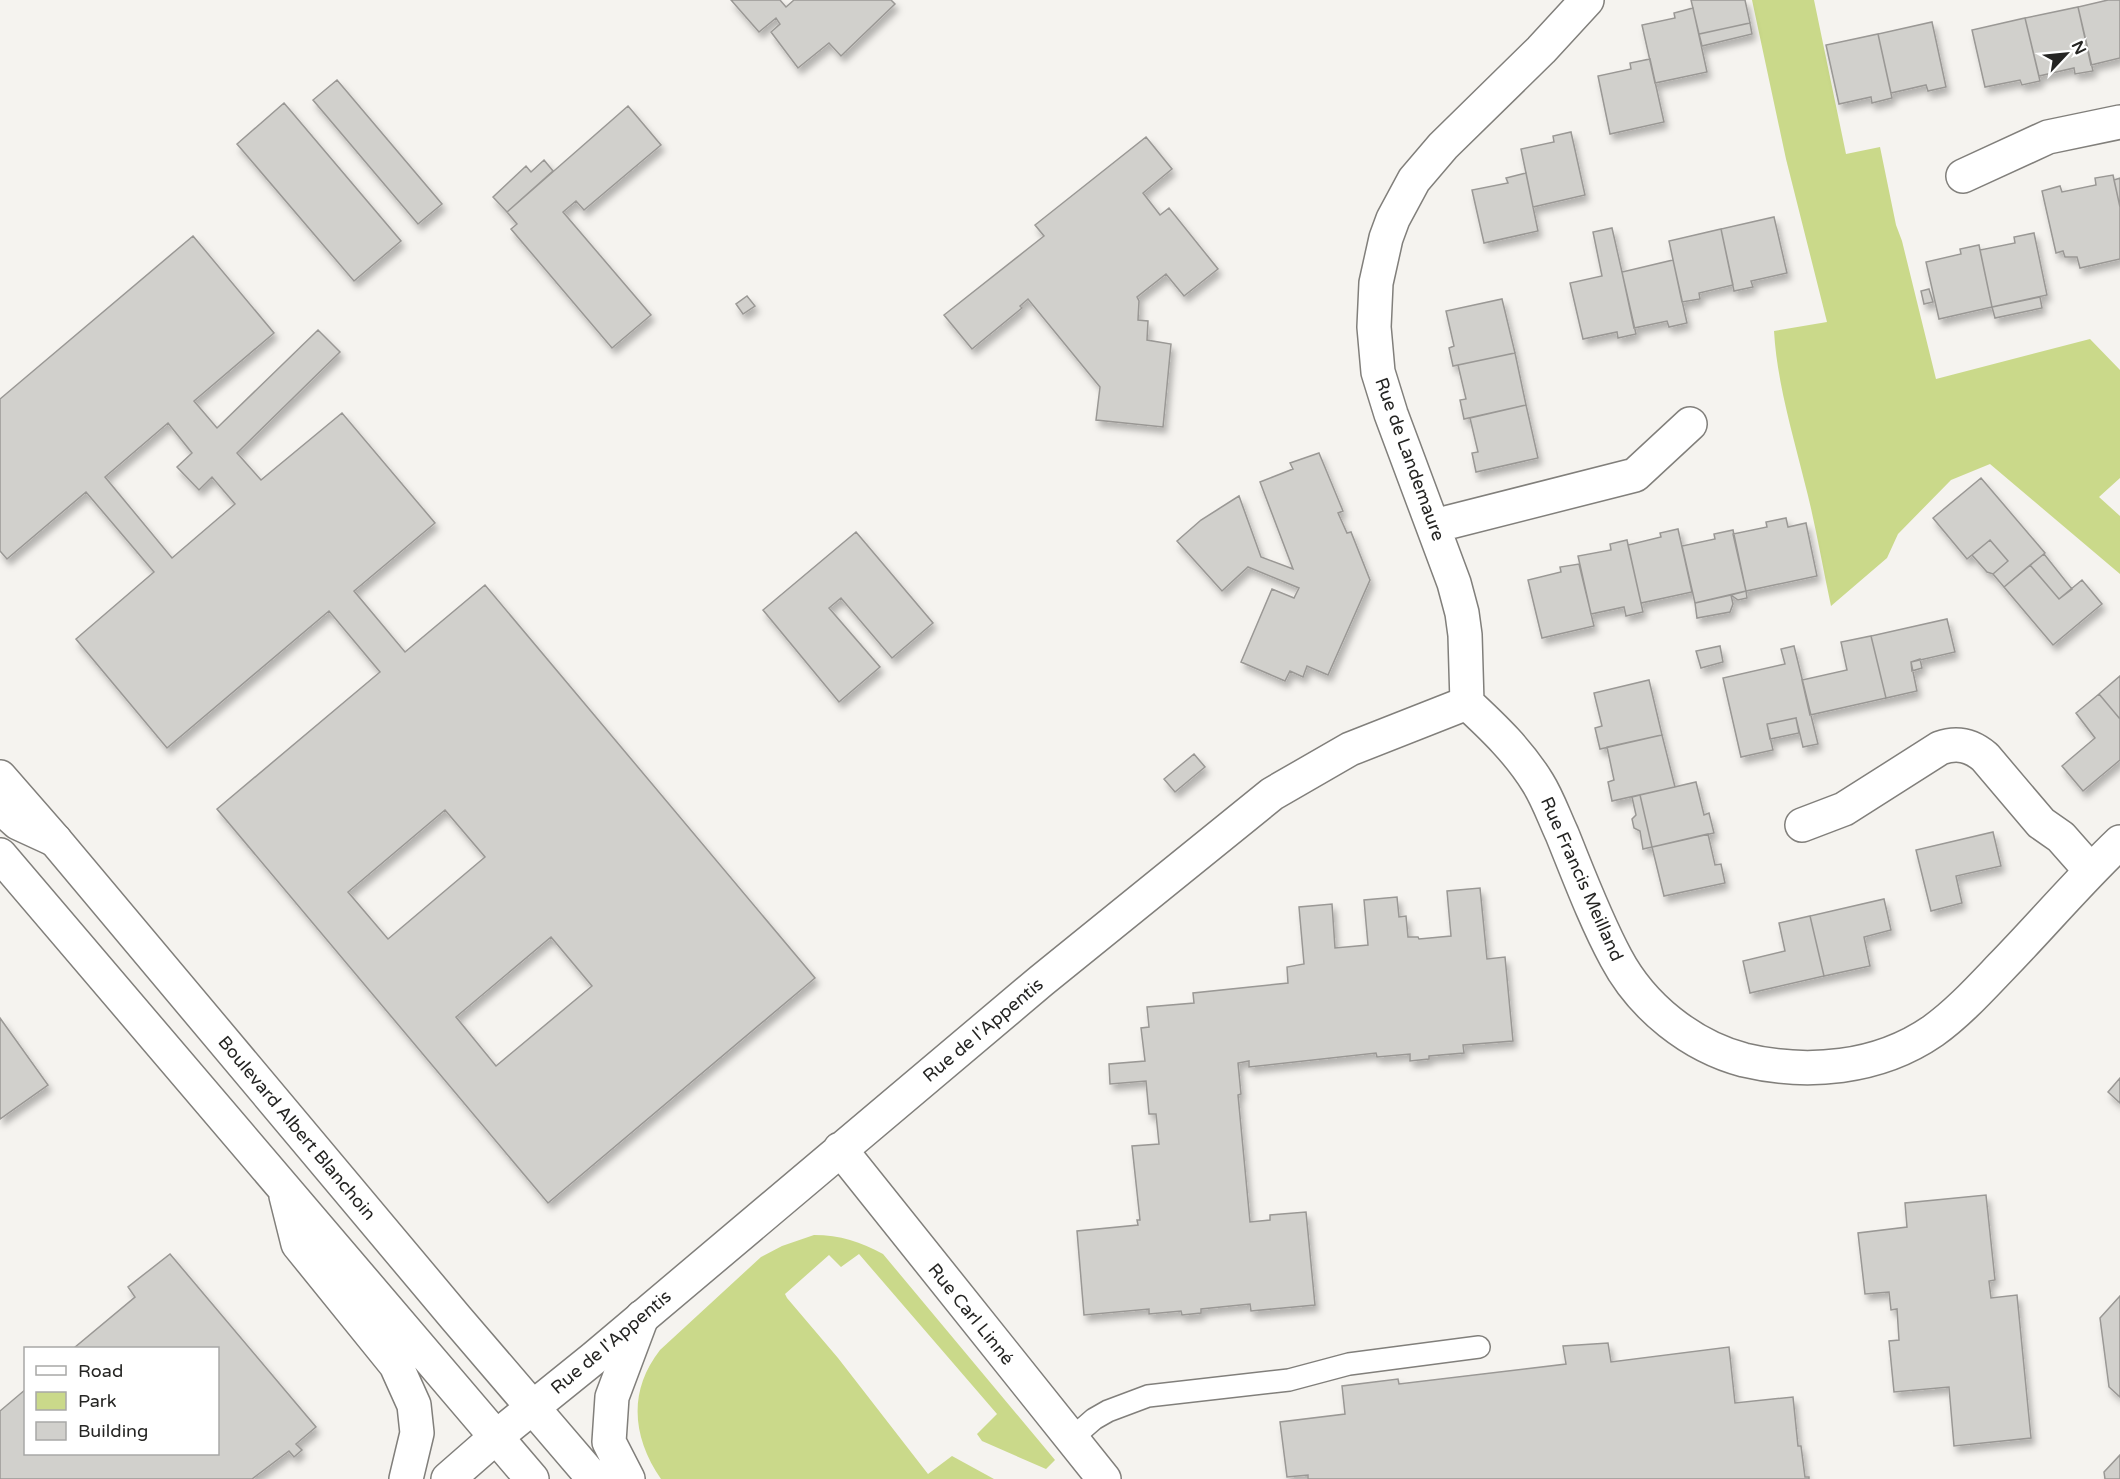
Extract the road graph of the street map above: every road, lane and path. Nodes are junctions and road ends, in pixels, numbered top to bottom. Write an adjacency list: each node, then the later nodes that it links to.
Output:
1 (1587, 0): 5 (street, Rue de Landemaure)
2 (2120, 122): 3 (street)
3 (1963, 176)
4 (1690, 424): 5 (street)
5 (1434, 526): 6 (street, Rue de Landemaure)
6 (1467, 704): 13 (street, Rue Francis Meilland); 14 (street, Rue de l'Appentis)
7 (0, 777): 10 (street, Boulevard Albert Blanchoin)
8 (0, 807): 10 (street)
9 (1802, 825): 13 (street)
10 (56, 840): 18 (street, Boulevard Albert Blanchoin)
11 (2118, 844): 13 (street, Rue Francis Meilland)
12 (0, 855): 15 (street)
13 (2091, 871)
14 (840, 1149): 16 (street, Rue de l'Appentis); 20 (street, Rue Carl Linné)
15 (284, 1189): 19 (street); 21 (street)
16 (642, 1317): 18 (street, Rue de l'Appentis); 25 (street)
17 (1479, 1347): 20 (lane)
18 (532, 1407): 19 (street, Rue de l'Appentis); 24 (street, Boulevard Albert Blanchoin)
19 (496, 1437): 22 (street, Rue de l'Appentis); 23 (street)
20 (1071, 1439): 26 (street, Rue Carl Linné)
21 (406, 1479)
22 (448, 1479)
23 (532, 1479)
24 (594, 1479)
25 (628, 1479)
26 (1104, 1479)

